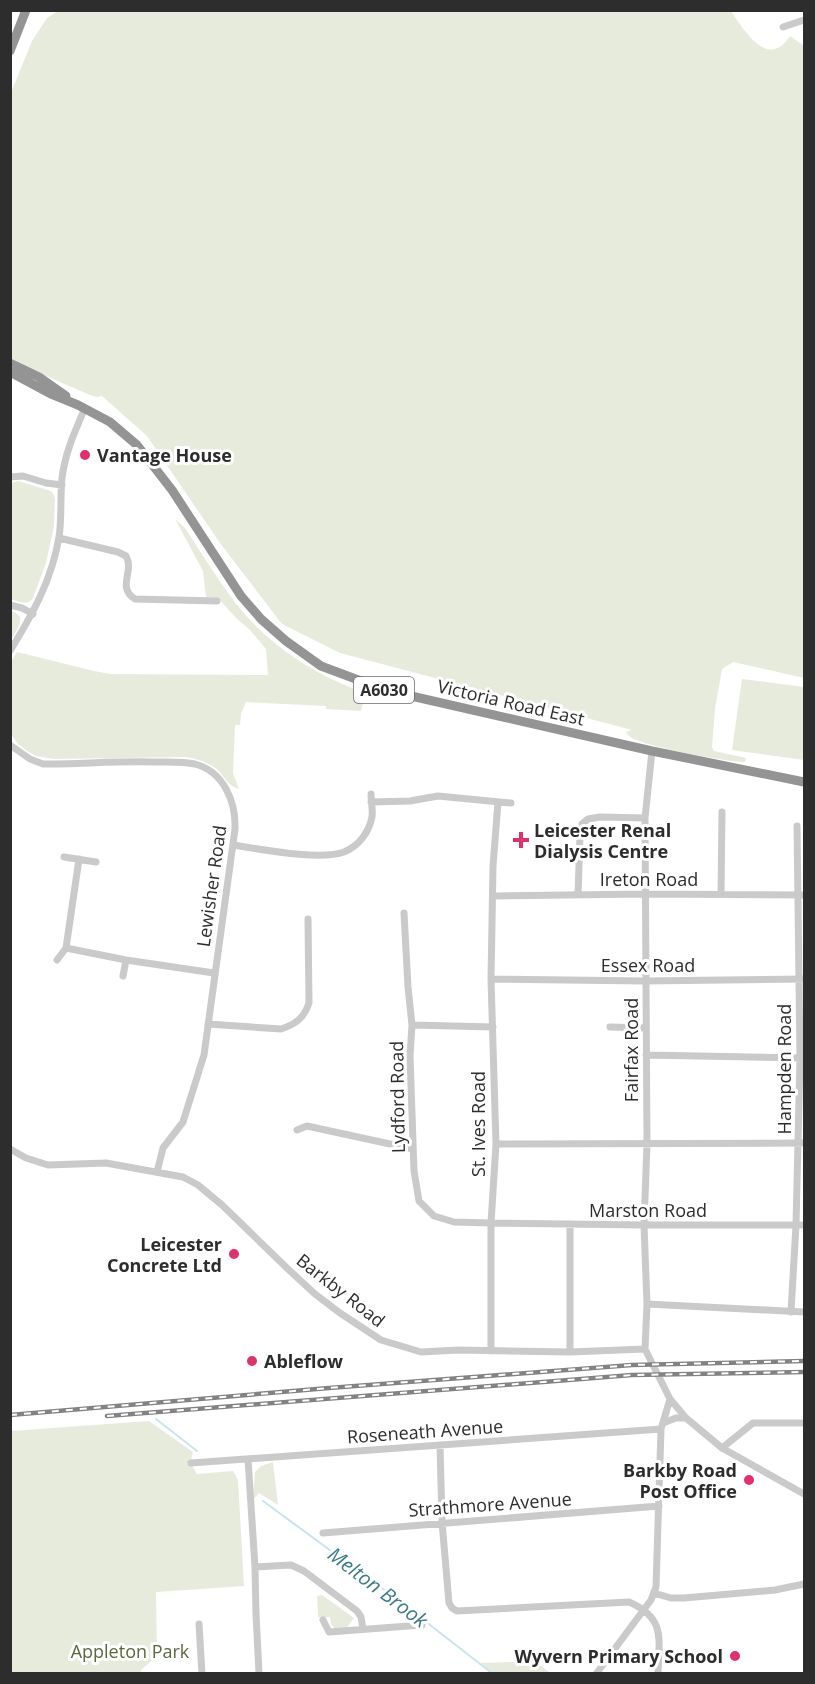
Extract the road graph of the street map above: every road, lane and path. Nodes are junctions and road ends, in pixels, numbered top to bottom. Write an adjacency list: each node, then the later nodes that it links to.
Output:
1 (26, 10): 4 (highway)
2 (804, 20): 3 (street)
3 (783, 27)
4 (10, 51)
5 (10, 363): 7 (highway, Victoria Road East / A6030)
6 (10, 372): 7 (highway, Victoria Road East / A6030)
7 (81, 406): 9 (street); 16 (highway, Victoria Road East / A6030)
8 (10, 477): 9 (street)
9 (62, 485): 10 (street)
10 (59, 538): 11 (street); 13 (street)
11 (217, 602)
12 (10, 605): 13 (street)
13 (33, 614): 14 (street)
14 (10, 651)
15 (10, 745): 23 (street, Lewisher Road)
16 (652, 751): 17 (highway, Victoria Road East / A6030); 21 (street, Fairfax Road)
17 (804, 782)
18 (498, 802): 19 (street); 23 (street); 31 (street, St. Ives Road)
19 (511, 803)
20 (722, 812): 28 (street)
21 (645, 818): 27 (street, Fairfax Road); 29 (street)
22 (797, 826): 30 (street, Hampden Road)
23 (233, 845): 37 (street, Lewisher Road)
24 (64, 857): 25 (street)
25 (79, 859): 26 (street); 34 (street)
26 (96, 862)
27 (645, 894): 28 (street, Ireton Road); 29 (street, Ireton Road); 41 (street, Fairfax Road)
28 (721, 894): 30 (street, Ireton Road)
29 (578, 895): 31 (street, Ireton Road)
30 (801, 895): 40 (street, Hampden Road)
31 (494, 896): 39 (street, St. Ives Road)
32 (404, 913): 43 (street, Lydford Road)
33 (308, 919): 42 (street)
34 (66, 948): 35 (street); 36 (street)
35 (57, 960)
36 (126, 960): 37 (street); 38 (street)
37 (214, 973): 42 (street, Lewisher Road)
38 (123, 976)
39 (491, 979): 41 (street, Essex Road); 44 (street, St. Ives Road)
40 (802, 979): 41 (street, Essex Road); 48 (street, Hampden Road)
41 (645, 981): 46 (street, Fairfax Road)
42 (208, 1024): 55 (street, Lewisher Road)
43 (412, 1025): 44 (street); 54 (street, Lydford Road)
44 (493, 1027): 51 (street, St. Ives Road)
45 (610, 1027): 46 (street)
46 (646, 1028): 47 (street, Fairfax Road)
47 (646, 1055): 48 (street); 52 (street, Fairfax Road)
48 (802, 1058): 50 (street, Hampden Road)
49 (297, 1130): 54 (street)
50 (801, 1143): 52 (street); 59 (street, Hampden Road)
51 (496, 1144): 52 (street); 56 (street, St. Ives Road)
52 (646, 1144): 58 (street, Fairfax Road)
53 (10, 1149): 55 (street, Barkby Road)
54 (413, 1149): 56 (street, Lydford Road)
55 (157, 1172): 65 (street, Barkby Road)
56 (491, 1223): 57 (street, Marston Road); 65 (street, St. Ives Road)
57 (570, 1224): 58 (street, Marston Road); 66 (street)
58 (644, 1225): 59 (street, Marston Road); 61 (street, Fairfax Road)
59 (796, 1225): 60 (street, Marston Road); 62 (street, Hampden Road)
60 (804, 1225)
61 (647, 1304): 62 (street); 64 (street, Fairfax Road)
62 (791, 1312): 63 (street)
63 (804, 1312)
64 (645, 1349): 66 (street, Barkby Road); 67 (street)
65 (491, 1352): 66 (street, Barkby Road)
66 (570, 1352)
67 (670, 1399): 68 (street); 70 (street)
68 (686, 1418): 70 (street); 72 (street)
69 (804, 1423): 72 (street)
70 (662, 1426): 71 (street, Roseneath Avenue); 76 (street)
71 (440, 1445): 73 (street, Roseneath Avenue); 77 (street)
72 (722, 1448): 75 (street)
73 (248, 1459): 74 (street, Roseneath Avenue); 79 (street)
74 (191, 1463)
75 (804, 1494)
76 (659, 1506): 77 (street, Strathmore Avenue); 81 (street)
77 (442, 1522): 78 (street, Strathmore Avenue); 82 (street)
78 (323, 1533)
79 (255, 1567): 86 (street); 88 (street)
80 (804, 1584): 81 (street)
81 (654, 1593): 82 (street)
82 (643, 1610): 89 (street); 90 (street)
83 (323, 1620): 86 (street)
84 (200, 1623): 87 (street)
85 (422, 1625): 86 (street)
86 (363, 1629)
87 (202, 1674)
88 (259, 1674)
89 (596, 1674)
90 (658, 1674)

